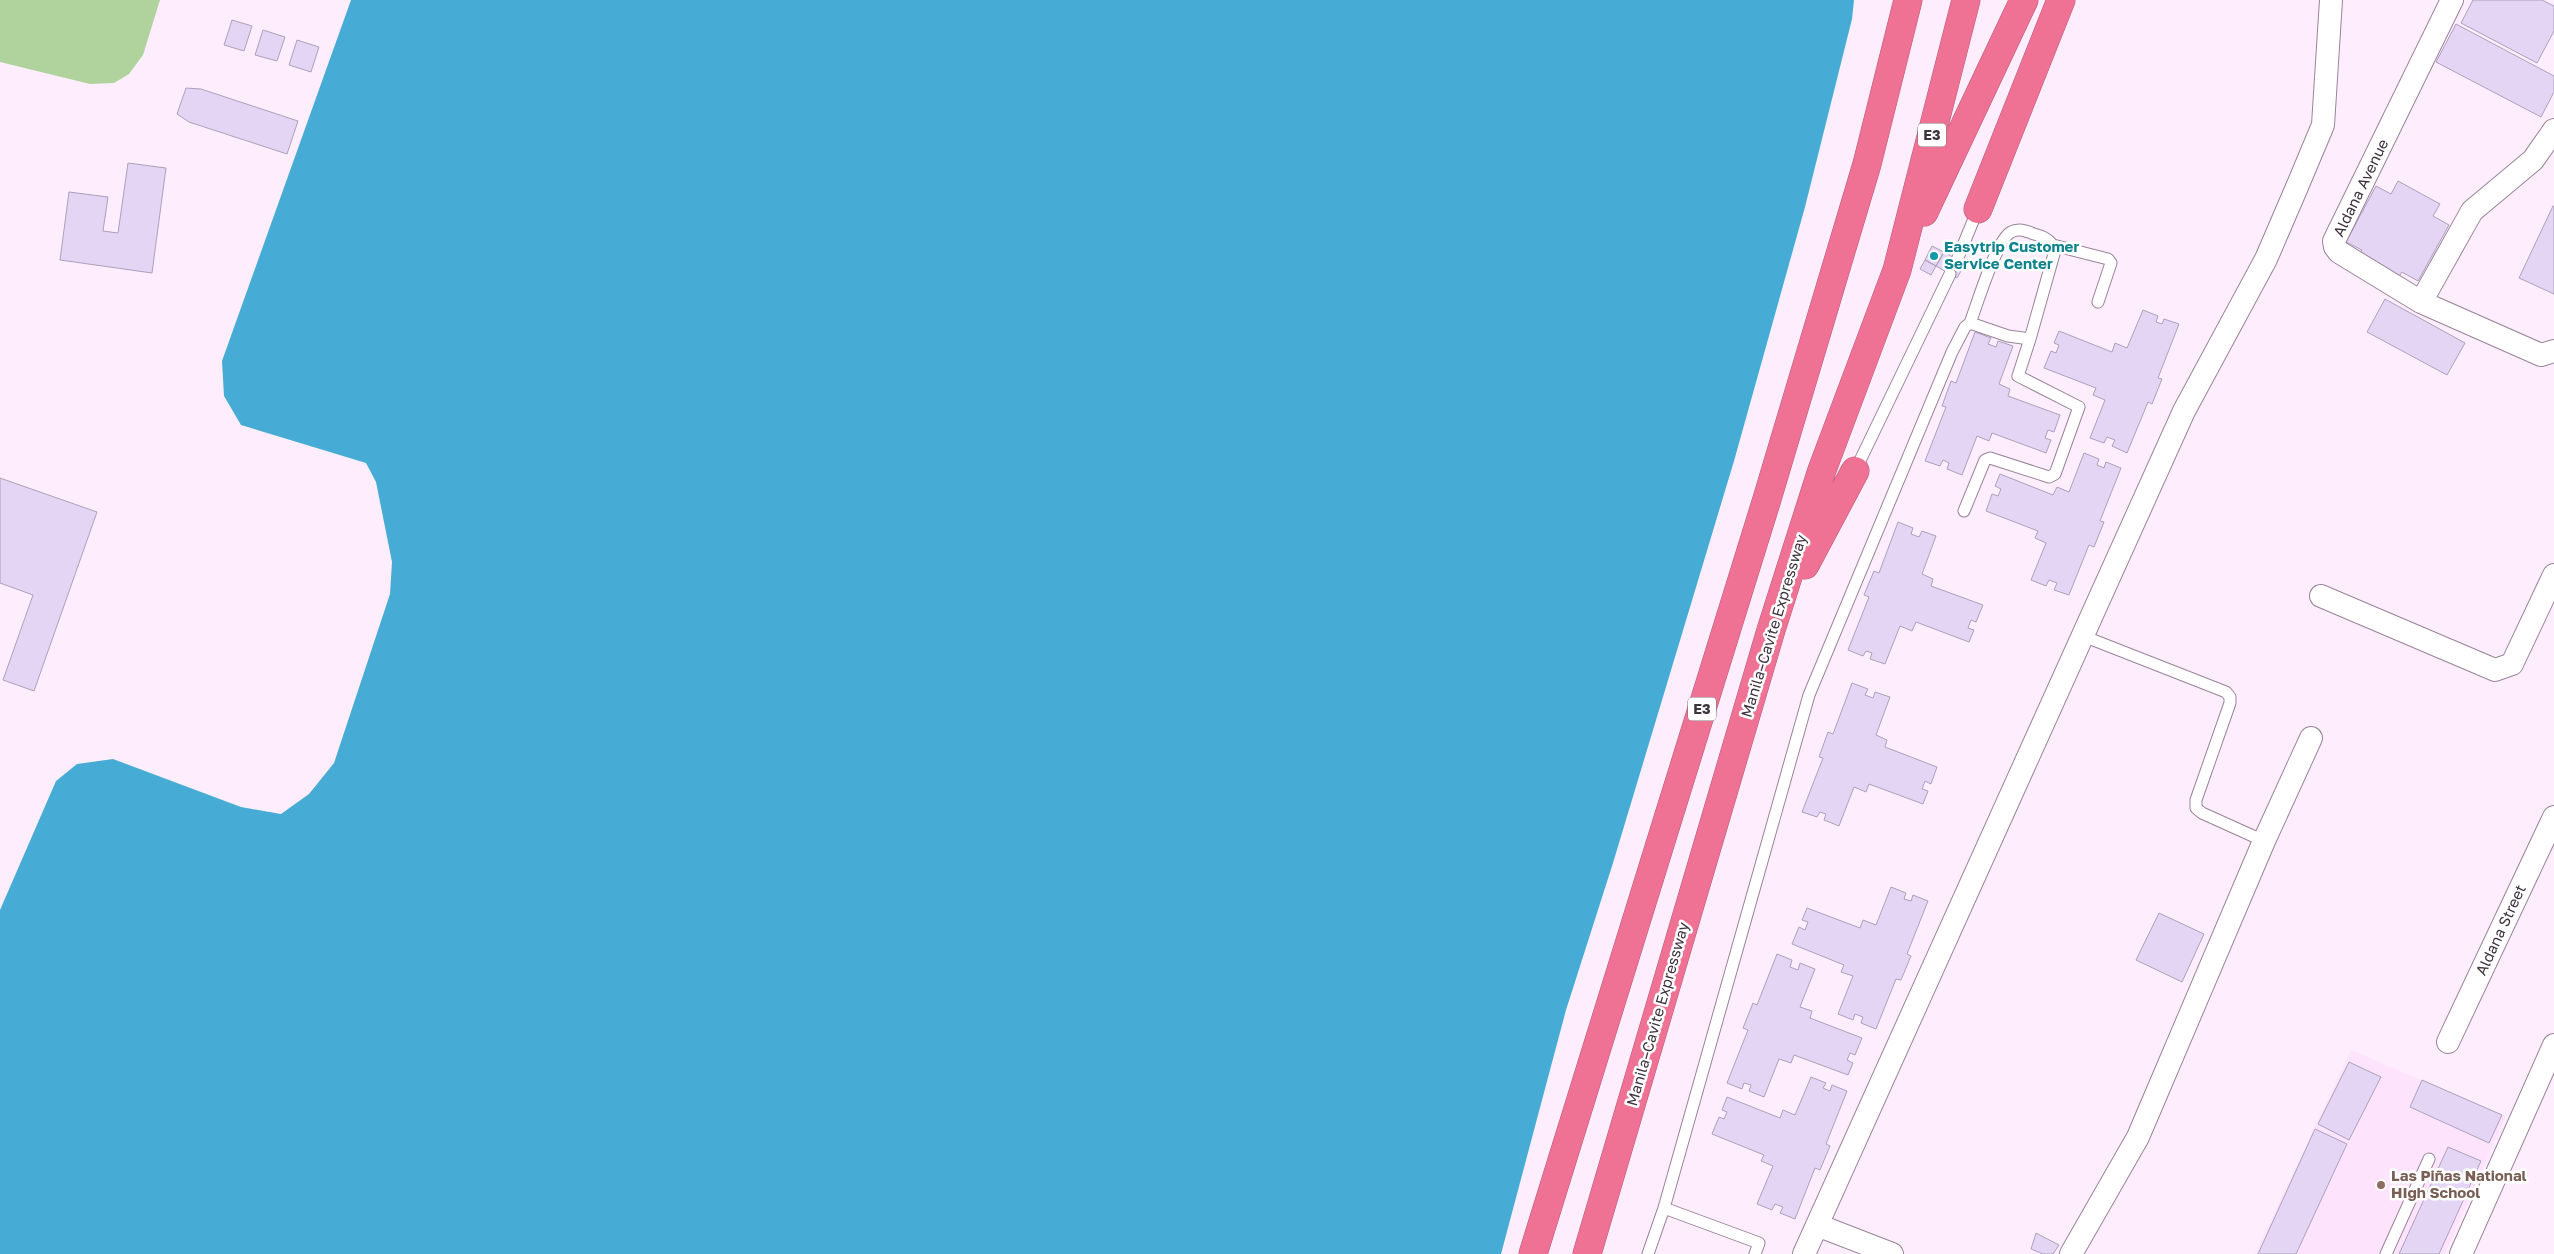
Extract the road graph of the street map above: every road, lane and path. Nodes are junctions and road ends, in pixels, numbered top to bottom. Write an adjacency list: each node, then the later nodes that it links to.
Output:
1 (1892, 0): 10 (highway)
2 (1896, 0): 10 (highway, E3)
3 (1908, 0): 10 (highway, E3)
4 (1966, 0): 14 (highway, Manila–Cavite Expressway / E3)
5 (2024, 0): 14 (highway)
6 (2061, 0): 11 (highway)
7 (2330, 0): 26 (street)
8 (2452, 0): 17 (street, Aldana Avenue)
9 (2554, 130): 17 (street)
10 (1867, 164): 36 (highway, E3)
11 (1978, 209): 13 (lane)
12 (2054, 245): 16 (lane); 18 (lane); 19 (lane)
13 (1957, 260)
14 (1897, 270): 25 (highway, Manila–Cavite Expressway / E3)
15 (1950, 274): 21 (lane)
16 (2098, 302)
17 (2421, 302): 20 (street)
18 (1970, 323): 19 (lane); 33 (lane)
19 (2030, 339): 22 (lane)
20 (2554, 351)
21 (1855, 471): 25 (highway)
22 (1964, 511)
23 (2554, 575): 24 (street)
24 (2321, 596)
25 (1771, 630): 37 (highway, Manila–Cavite Expressway / E3)
26 (2083, 636): 29 (lane); 34 (street)
27 (2311, 738): 29 (street)
28 (2554, 817): 30 (street, Aldana Street)
29 (2264, 841): 41 (street)
30 (2448, 1042)
31 (2554, 1045): 43 (street)
32 (2429, 1159): 42 (lane)
33 (1664, 1208): 35 (lane); 38 (lane)
34 (1818, 1225): 39 (street); 40 (street)
35 (1652, 1253)
36 (1533, 1254)
37 (1587, 1254)
38 (1755, 1254)
39 (1804, 1254)
40 (1892, 1254)
41 (2072, 1254)
42 (2386, 1254)
43 (2461, 1254)

